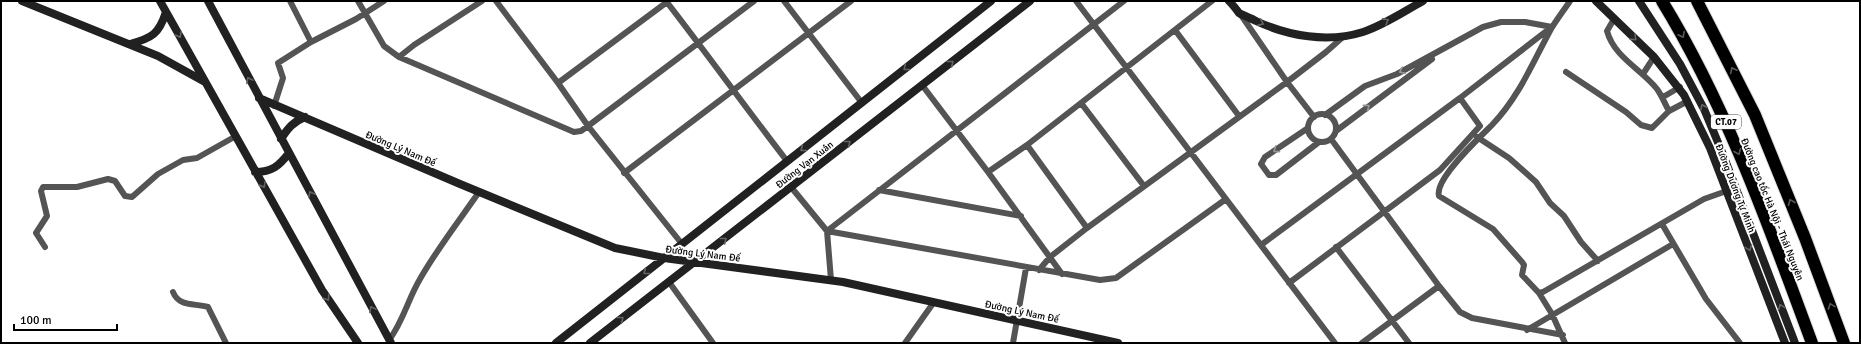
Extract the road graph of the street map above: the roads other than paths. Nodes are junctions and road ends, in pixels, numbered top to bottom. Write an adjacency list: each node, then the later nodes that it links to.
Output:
1 (22, 1): 36 (street)
2 (160, 1): 25 (street)
3 (208, 1): 50 (street, one-way to 3)
4 (290, 1): 34 (street)
5 (358, 1): 26 (street)
6 (384, 1): 26 (street)
7 (482, 1): 38 (street)
8 (496, 1): 45 (street)
9 (667, 1): 35 (street); 45 (street)
10 (754, 1): 35 (street)
11 (784, 1): 32 (street)
12 (851, 1): 32 (street)
13 (991, 1): 53 (street, Đường Vạn Xuân, one-way to 53)
14 (1030, 1): 46 (street, Đường Vạn Xuân, one-way to 14)
15 (1076, 1): 29 (street)
16 (1124, 1): 29 (street)
17 (1212, 1): 31 (street)
18 (1229, 1): 27 (street)
19 (1423, 1): 33 (street, one-way to 19)
20 (1570, 1): 30 (street)
21 (1596, 1): 28 (street, Đường Dương Tự Minh)
22 (1639, 1): 82 (street, Đường Dương Tự Minh, one-way to 22)
23 (1662, 1): 131 (highway, Đường cao tốc Hà Nội - Thái Nguyên / CT.07, one-way to 131)
24 (1699, 3): 132 (highway, Đường cao tốc Hà Nội - Thái Nguyên / CT.07, one-way to 24)
25 (166, 12): 36 (street); 43 (street, one-way to 43)
26 (364, 13): 34 (street); 38 (street)
27 (1240, 14): 33 (street, one-way to 33); 44 (street)
28 (1614, 19): 39 (street, Đường Dương Tự Minh, one-way to 39); 42 (street)
29 (1094, 24): 40 (street); 64 (street)
30 (1552, 27): 37 (street); 51 (street); 66 (street)
31 (1175, 30): 40 (street); 58 (street)
32 (808, 33): 48 (street); 53 (street)
33 (1344, 36): 44 (street)
34 (311, 42): 55 (street)
35 (698, 42): 48 (street); 61 (street)
36 (130, 44): 43 (street)
37 (1448, 46): 57 (street, one-way to 57); 65 (street, one-way to 37)
38 (399, 57): 61 (street)
39 (1654, 57): 42 (street); 47 (street, Đường Dương Tự Minh)
40 (1126, 67): 54 (street); 74 (street)
41 (1566, 72): 56 (street)
42 (1643, 74): 49 (street)
43 (206, 82): 67 (street)
44 (1287, 82): 58 (street); 60 (street)
45 (558, 83): 61 (street)
46 (922, 85): 64 (street); 81 (street, Đường Vạn Xuân, one-way to 46)
47 (1680, 87): 49 (street); 52 (street, Đường Dương Tự Minh)
48 (733, 92): 75 (street); 78 (street)
49 (1662, 97): 56 (street)
50 (259, 98): 55 (street, Đường Lý Nam Đế); 69 (street)
51 (1460, 98): 62 (street); 79 (street)
52 (1688, 101): 56 (street); 82 (street, Đường Dương Tự Minh)
53 (862, 103): 75 (street, Đường Vạn Xuân, one-way to 75)
54 (1081, 103): 72 (street); 80 (street)
55 (274, 106): 59 (street, Đường Lý Nam Đế)
56 (1669, 111)
57 (1325, 115): 60 (street); 65 (street)
58 (1239, 116): 74 (street)
59 (305, 117): 69 (street); 84 (street, Đường Lý Nam Đế)
60 (1314, 117): 63 (street)
61 (588, 126): 78 (street)
62 (1480, 126): 66 (street); 86 (street)
63 (1308, 128): 71 (street); 71 (street, one-way to 71)
64 (957, 130): 77 (street); 83 (street)
65 (1336, 131): 70 (street)
66 (1484, 131): 68 (street)
67 (236, 136): 76 (street); 94 (street)
68 (1477, 137): 99 (street); 108 (street)
69 (281, 139): 73 (street)
70 (1331, 139): 71 (street); 79 (street)
71 (1320, 142)
72 (1027, 145): 77 (street); 89 (street)
73 (288, 153): 76 (street); 115 (street, one-way to 73)
74 (1191, 153): 80 (street); 85 (street)
75 (787, 161): 91 (street, Đường Vạn Xuân)
76 (255, 172): 117 (street, one-way to 117)
77 (988, 172): 87 (street)
78 (624, 173): 91 (street)
79 (1356, 174): 86 (street); 93 (street)
80 (1144, 186): 89 (street)
81 (791, 187): 90 (street); 98 (street, Đường Vạn Xuân, one-way to 81)
82 (1731, 189): 88 (street); 129 (street, Đường Dương Tự Minh, one-way to 129); 130 (street, Đường Dương Tự Minh, one-way to 82)
83 (879, 190): 87 (street); 90 (street)
84 (479, 192): 97 (street, Đường Lý Nam Đế); 115 (street)
85 (1226, 199): 93 (street); 102 (street)
86 (1384, 211): 95 (street); 106 (street)
87 (1021, 216): 96 (street)
88 (1662, 224): 92 (street); 99 (street)
89 (1087, 228): 96 (street)
90 (827, 231): 100 (street); 103 (street)
91 (682, 244): 97 (street, Đường Vạn Xuân)
92 (1673, 244): 110 (street); 128 (street)
93 (1261, 245): 105 (street)
94 (45, 247)
95 (1336, 247): 105 (street); 112 (street)
96 (1050, 257): 101 (street); 102 (street)
97 (664, 258): 98 (street, Đường Lý Nam Đế); 118 (street, Đường Vạn Xuân, one-way to 118)
98 (696, 261): 103 (street, Đường Lý Nam Đế); 104 (street, Đường Vạn Xuân)
99 (1598, 261): 108 (street)
100 (1026, 268): 101 (street); 111 (street)
101 (1039, 270): 102 (street)
102 (1062, 274)
103 (831, 280): 109 (street, Đường Lý Nam Đế)
104 (669, 282): 119 (street, Đường Vạn Xuân, one-way to 104); 120 (street)
105 (1289, 283): 124 (street)
106 (1438, 286): 112 (street); 113 (street)
107 (173, 292): 116 (street)
108 (1539, 293): 110 (street)
109 (934, 302): 111 (street, Đường Lý Nam Đế); 121 (street)
110 (1552, 314): 113 (street); 114 (street)
111 (1016, 320): 122 (street); 123 (street, Đường Lý Nam Đế)
112 (1393, 321): 125 (street); 126 (street)
113 (1527, 330): 114 (street)
114 (1563, 335): 127 (street)
115 (390, 341)
116 (226, 343)
117 (358, 343)
118 (556, 343)
119 (590, 343)
120 (713, 343)
121 (905, 343)
122 (1013, 343)
123 (1118, 343)
124 (1335, 343)
125 (1362, 343)
126 (1409, 343)
127 (1565, 343)
128 (1740, 343)
129 (1785, 343)
130 (1795, 343)
131 (1812, 343)
132 (1844, 343)

